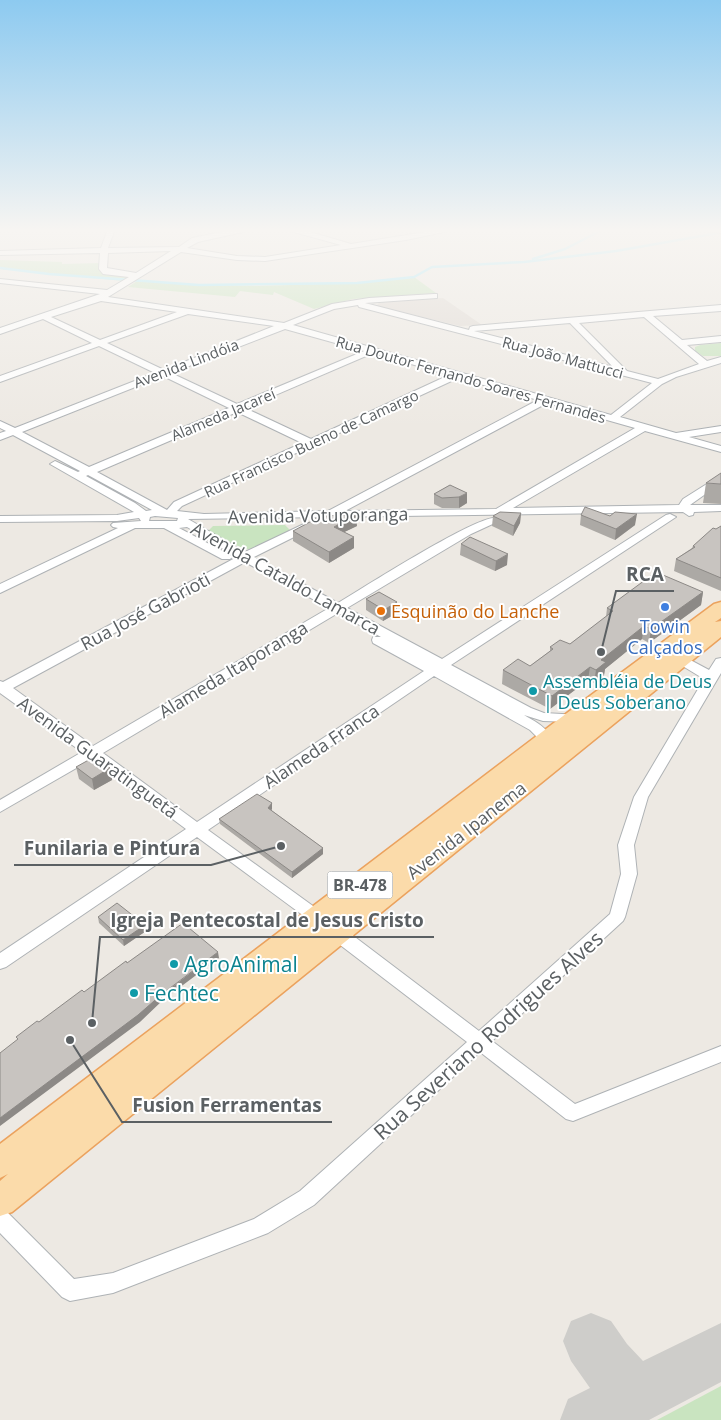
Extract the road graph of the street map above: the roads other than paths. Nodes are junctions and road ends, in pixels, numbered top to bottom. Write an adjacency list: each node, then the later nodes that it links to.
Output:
1 (104, 296): 5 (street, Rua Doutor Fernando Soares Fernandes); 7 (street)
2 (434, 296): 3 (street, Avenida Lindóia)
3 (351, 302): 9 (street, Avenida Lindóia); 10 (street, Rua João Mattucci)
4 (721, 308): 6 (street)
5 (187, 311): 9 (street, Rua Doutor Fernando Soares Fernandes); 13 (street)
6 (645, 314): 8 (street); 14 (street)
7 (45, 317): 11 (street); 13 (street)
8 (572, 320): 10 (street); 19 (street)
9 (282, 325): 15 (street, Rua Doutor Fernando Soares Fernandes); 18 (street, Avenida Lindóia)
10 (460, 330): 19 (street, Rua João Mattucci)
11 (0, 331)
12 (721, 339): 14 (street)
13 (99, 343): 18 (street); 21 (street)
14 (679, 343): 17 (street)
15 (371, 351): 20 (street, Rua Doutor Fernando Soares Fernandes); 24 (street, Alameda Jacareí)
16 (721, 360): 17 (street)
17 (706, 364): 22 (street)
18 (162, 372): 24 (street); 29 (street, Avenida Lindóia)
19 (623, 372): 22 (street, Rua João Mattucci)
20 (456, 376): 23 (street, Rua Doutor Fernando Soares Fernandes); 31 (street, Rua Francisco Bueno de Camargo)
21 (0, 379)
22 (659, 382): 25 (street)
23 (544, 401): 25 (street, Rua Doutor Fernando Soares Fernandes); 38 (street)
24 (237, 408): 31 (street); 33 (street, Alameda Jacareí)
25 (612, 419): 27 (street, Rua Doutor Fernando Soares Fernandes)
26 (0, 424): 29 (street, Avenida Cataldo Lamarca)
27 (642, 428): 30 (street, Rua Doutor Fernando Soares Fernandes); 36 (street, Alameda Itaporanga)
28 (721, 429): 30 (street)
29 (5, 435): 33 (street, Avenida Cataldo Lamarca); 34 (street, Avenida Cataldo Lamarca)
30 (674, 436): 32 (street, Rua Doutor Fernando Soares Fernandes)
31 (311, 443): 37 (street, Rua Francisco Bueno de Camargo)
32 (721, 449)
33 (88, 471): 34 (street, Alameda Jacareí); 54 (street, Avenida Cataldo Lamarca)
34 (76, 476): 39 (street, Avenida Cataldo Lamarca)
35 (721, 478): 41 (street)
36 (517, 502): 42 (street); 47 (street, Alameda Itaporanga)
37 (181, 503): 54 (street); 54 (street, Rua Francisco Bueno de Camargo)
38 (351, 504): 44 (street); 45 (street)
39 (131, 505): 43 (street, Avenida Cataldo Lamarca); 53 (street)
40 (721, 508): 41 (street, Avenida Votuporanga)
41 (685, 509): 42 (street, Avenida Votuporanga); 49 (street)
42 (525, 512): 47 (street, Avenida Votuporanga)
43 (142, 514): 53 (street); 54 (street, Avenida Cataldo Lamarca)
44 (329, 515): 45 (street, Avenida Votuporanga); 54 (street, Avenida Votuporanga)
45 (358, 515): 47 (street, Avenida Votuporanga)
46 (721, 516): 49 (street, Avenida Votuporanga)
47 (493, 517): 50 (street, Avenida Votuporanga); 52 (street, Avenida Votuporanga); 59 (street, Alameda Itaporanga)
48 (670, 517): 49 (street, Avenida Votuporanga); 50 (street, Avenida Votuporanga); 60 (street, Alameda Franca)
49 (696, 517)
50 (633, 518): 60 (street)
51 (0, 519): 53 (street, Avenida Votuporanga)
52 (452, 520): 55 (street, Avenida Votuporanga); 59 (street)
53 (128, 521): 54 (street, Avenida Votuporanga); 56 (street, Avenida Votuporanga); 61 (street)
54 (179, 521): 58 (street, Avenida Cataldo Lamarca); 62 (street, Avenida Cataldo Lamarca)
55 (318, 522): 58 (street, Avenida Votuporanga); 62 (street, Rua José Gabrioti)
56 (102, 525): 57 (street, Avenida Votuporanga); 61 (street)
57 (0, 526)
58 (207, 528): 62 (street, Avenida Cataldo Lamarca)
59 (467, 532): 65 (street, Alameda Itaporanga)
60 (644, 533): 69 (street, Alameda Franca)
61 (112, 535): 63 (street)
62 (241, 560): 65 (street, Avenida Cataldo Lamarca); 71 (street, Rua José Gabrioti)
63 (0, 589)
64 (721, 608): 72 (main road, Avenida Ipanema / BR-478)
65 (334, 610): 69 (street, Avenida Cataldo Lamarca); 74 (street, Alameda Itaporanga)
66 (721, 627): 67 (main road, Avenida Ipanema / BR-478)
67 (681, 659): 70 (street); 77 (main road, Avenida Ipanema / BR-478)
68 (721, 662): 70 (street, Rua Severiano Rodrigues Alves)
69 (438, 668): 72 (street, Avenida Cataldo Lamarca); 73 (street, Avenida Cataldo Lamarca); 76 (street, Alameda Franca)
70 (711, 676): 79 (street, Rua Severiano Rodrigues Alves)
71 (1, 687): 74 (street, Avenida Guaratinguetá)
72 (576, 718): 73 (main road, Avenida Ipanema / BR-478)
73 (542, 744): 77 (main road, Avenida Ipanema / BR-478)
74 (93, 752): 75 (street, Alameda Itaporanga); 76 (street, Avenida Guaratinguetá)
75 (0, 807)
76 (196, 830): 77 (street, Avenida Guaratinguetá); 78 (street, Alameda Franca)
77 (327, 925): 79 (street, Avenida Guaratinguetá); 81 (main road, Avenida Ipanema / BR-478); 82 (main road, Avenida Ipanema / BR-478)
78 (0, 962)
79 (481, 1043): 80 (street, Avenida Guaratinguetá); 83 (street, Rua Severiano Rodrigues Alves)
80 (721, 1054)
81 (2, 1161)
82 (0, 1201)
83 (0, 1219)

